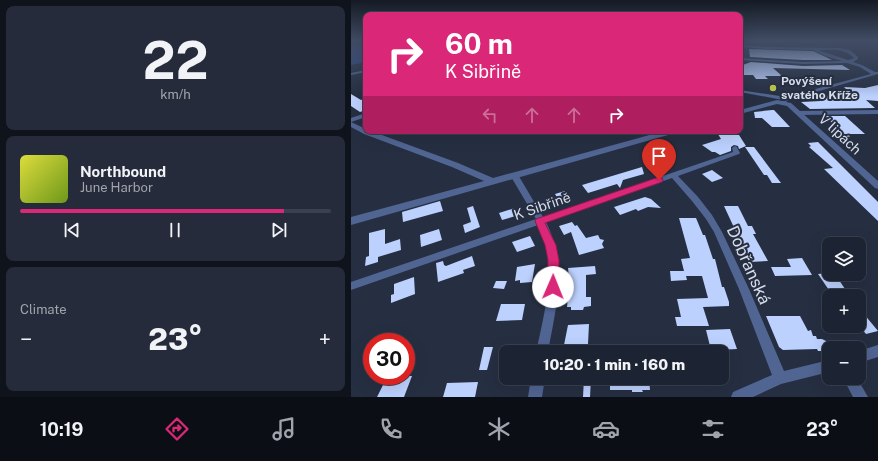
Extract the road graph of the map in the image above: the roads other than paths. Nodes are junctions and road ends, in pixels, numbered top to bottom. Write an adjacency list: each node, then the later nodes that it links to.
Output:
1 (762, 60): 4 (street)
2 (840, 60): 4 (street)
3 (856, 60): 4 (street)
4 (850, 63): 7 (street)
5 (363, 72): 6 (street)
6 (351, 74)
7 (877, 74): 9 (street)
8 (743, 92): 9 (street)
9 (785, 101): 10 (street); 12 (street, V lipách)
10 (743, 111)
11 (878, 112): 12 (street)
12 (799, 113): 23 (street, V lipách)
13 (363, 116): 14 (street)
14 (351, 120)
15 (351, 124): 16 (street)
16 (363, 130)
17 (372, 134): 22 (street)
18 (661, 134): 20 (street)
19 (735, 148): 21 (street, K Sibřině)
20 (514, 175): 22 (street); 25 (street)
21 (673, 175): 25 (street, K Sibřině); 31 (street, Dobřanská)
22 (492, 181): 24 (street)
23 (878, 186)
24 (351, 221)
25 (540, 221): 26 (street, K Sibřině); 27 (street)
26 (351, 286)
27 (543, 345)
28 (878, 351): 29 (street)
29 (866, 355)
30 (822, 368): 31 (street)
31 (780, 378): 35 (street)
32 (537, 385): 34 (street)
33 (855, 385): 36 (street)
34 (535, 397)
35 (738, 397)
36 (861, 397)

